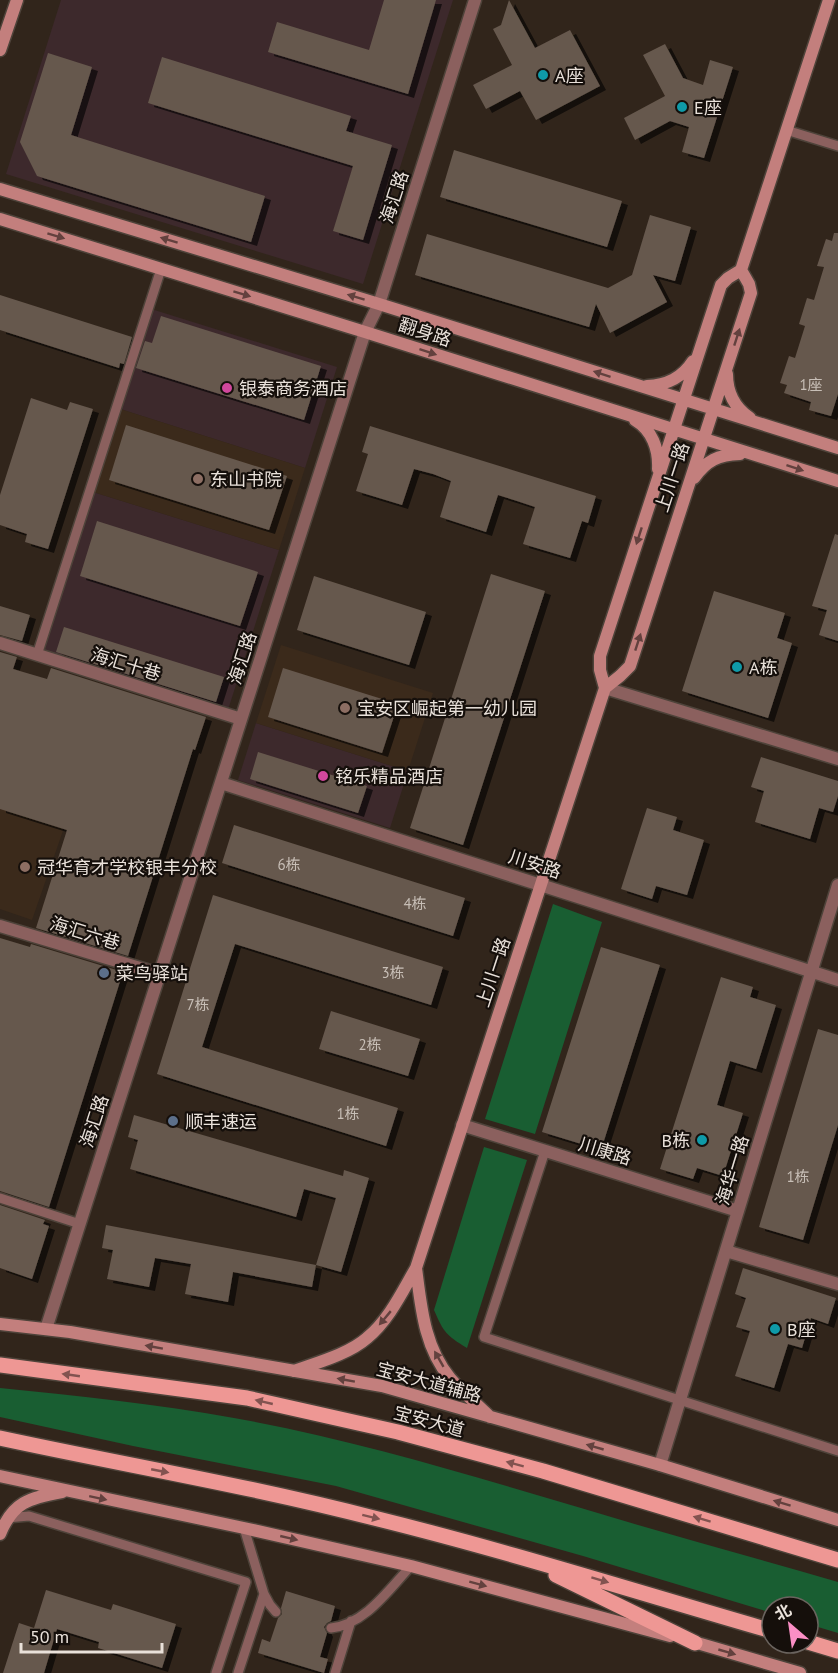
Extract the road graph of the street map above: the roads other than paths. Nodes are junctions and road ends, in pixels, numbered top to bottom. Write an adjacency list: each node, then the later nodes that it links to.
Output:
1 (17, 0): 4 (main road)
2 (475, 0): 11 (street, 海汇路)
3 (829, 0): 5 (main road, 上川一路)
4 (0, 50)
5 (786, 130): 6 (lane); 10 (main road, 上川一路)
6 (838, 146)
7 (0, 189): 11 (main road, 翻身路, one-way to 7)
8 (0, 219): 9 (main road, 翻身路, one-way to 9)
9 (161, 269): 12 (main road, 翻身路, one-way to 12); 28 (lane)
10 (741, 270): 13 (main road, 上川一路); 14 (main road, 上川一路, one-way to 10)
11 (379, 304): 12 (street, 海汇路); 15 (main road, 翻身路, one-way to 11)
12 (365, 332): 18 (main road, 翻身路, one-way to 18); 30 (street, 海汇路)
13 (699, 353): 15 (main road); 16 (main road, 上川一路)
14 (728, 364): 17 (main road, 上川一路); 19 (main road)
15 (632, 384): 16 (main road, 翻身路)
16 (683, 400): 17 (main road, 翻身路); 20 (main road, 上川一路)
17 (713, 410): 19 (main road, 翻身路); 21 (main road, 上川一路)
18 (623, 413): 20 (main road, 翻身路); 24 (main road)
19 (764, 425): 22 (main road, 翻身路)
20 (674, 430): 21 (main road, 翻身路); 24 (main road, 上川一路)
21 (704, 439): 23 (main road, 翻身路); 26 (main road, 上川一路)
22 (838, 448)
23 (761, 457): 25 (main road, 翻身路, one-way to 25); 26 (main road)
24 (657, 481): 29 (main road, 上川一路, one-way to 29)
25 (838, 481)
26 (688, 487): 29 (main road, 上川一路, one-way to 26)
27 (0, 643): 28 (street, 海汇十巷)
28 (38, 655): 30 (street, 海汇十巷)
29 (605, 688): 31 (street); 33 (main road, 上川一路)
30 (241, 719): 32 (street, 海汇路)
31 (838, 759)
32 (221, 783): 33 (street, 川安路); 37 (street, 海汇路)
33 (541, 885): 36 (street, 川安路); 39 (main road, 上川一路)
34 (838, 885): 36 (street, 海华一路)
35 (0, 926): 37 (street, 海汇六巷)
36 (811, 971): 38 (street, 川安路); 42 (street, 海华一路)
37 (159, 974): 43 (street, 海汇路)
38 (838, 980)
39 (462, 1125): 40 (street, 川康路); 45 (main road, 上川一路)
40 (545, 1151): 42 (street, 川康路); 51 (lane)
41 (0, 1198): 43 (lane)
42 (738, 1211): 44 (street, 海华一路)
43 (80, 1224): 48 (street, 海汇路)
44 (726, 1251): 46 (street); 51 (street, 海华一路)
45 (416, 1268): 50 (main road, 上川一路, one-way to 50); 52 (main road, 上川一路, one-way to 45)
46 (838, 1284)
47 (0, 1324): 48 (main road, 宝安大道辅路)
48 (46, 1329): 50 (main road, 宝安大道辅路, one-way to 48)
49 (0, 1365): 63 (main road, 宝安大道, one-way to 49)
50 (294, 1371): 52 (main road, 宝安大道辅路, one-way to 50)
51 (680, 1400): 54 (lane); 55 (street, 海华一路)
52 (492, 1418): 55 (main road, 宝安大道辅路, one-way to 52)
53 (0, 1438): 62 (main road, one-way to 62)
54 (838, 1451)
55 (660, 1465): 59 (main road, 宝安大道辅路, one-way to 55)
56 (0, 1476): 57 (main road)
57 (66, 1491): 58 (main road); 60 (main road, one-way to 60)
58 (7, 1518): 61 (main road); 73 (lane)
59 (838, 1520)
60 (244, 1528): 64 (main road, one-way to 64); 65 (lane)
61 (0, 1534)
62 (516, 1556): 68 (main road, one-way to 68); 70 (main road)
63 (838, 1560)
64 (411, 1566): 67 (lane); 70 (main road, one-way to 70)
65 (264, 1594): 66 (lane); 74 (lane)
66 (276, 1612)
67 (351, 1622): 69 (lane); 75 (lane)
68 (760, 1627)
69 (331, 1628)
70 (695, 1642): 76 (main road, one-way to 76)
71 (820, 1646): 72 (main road)
72 (838, 1651)
73 (216, 1673)
74 (238, 1673)
75 (335, 1673)
76 (800, 1673)

